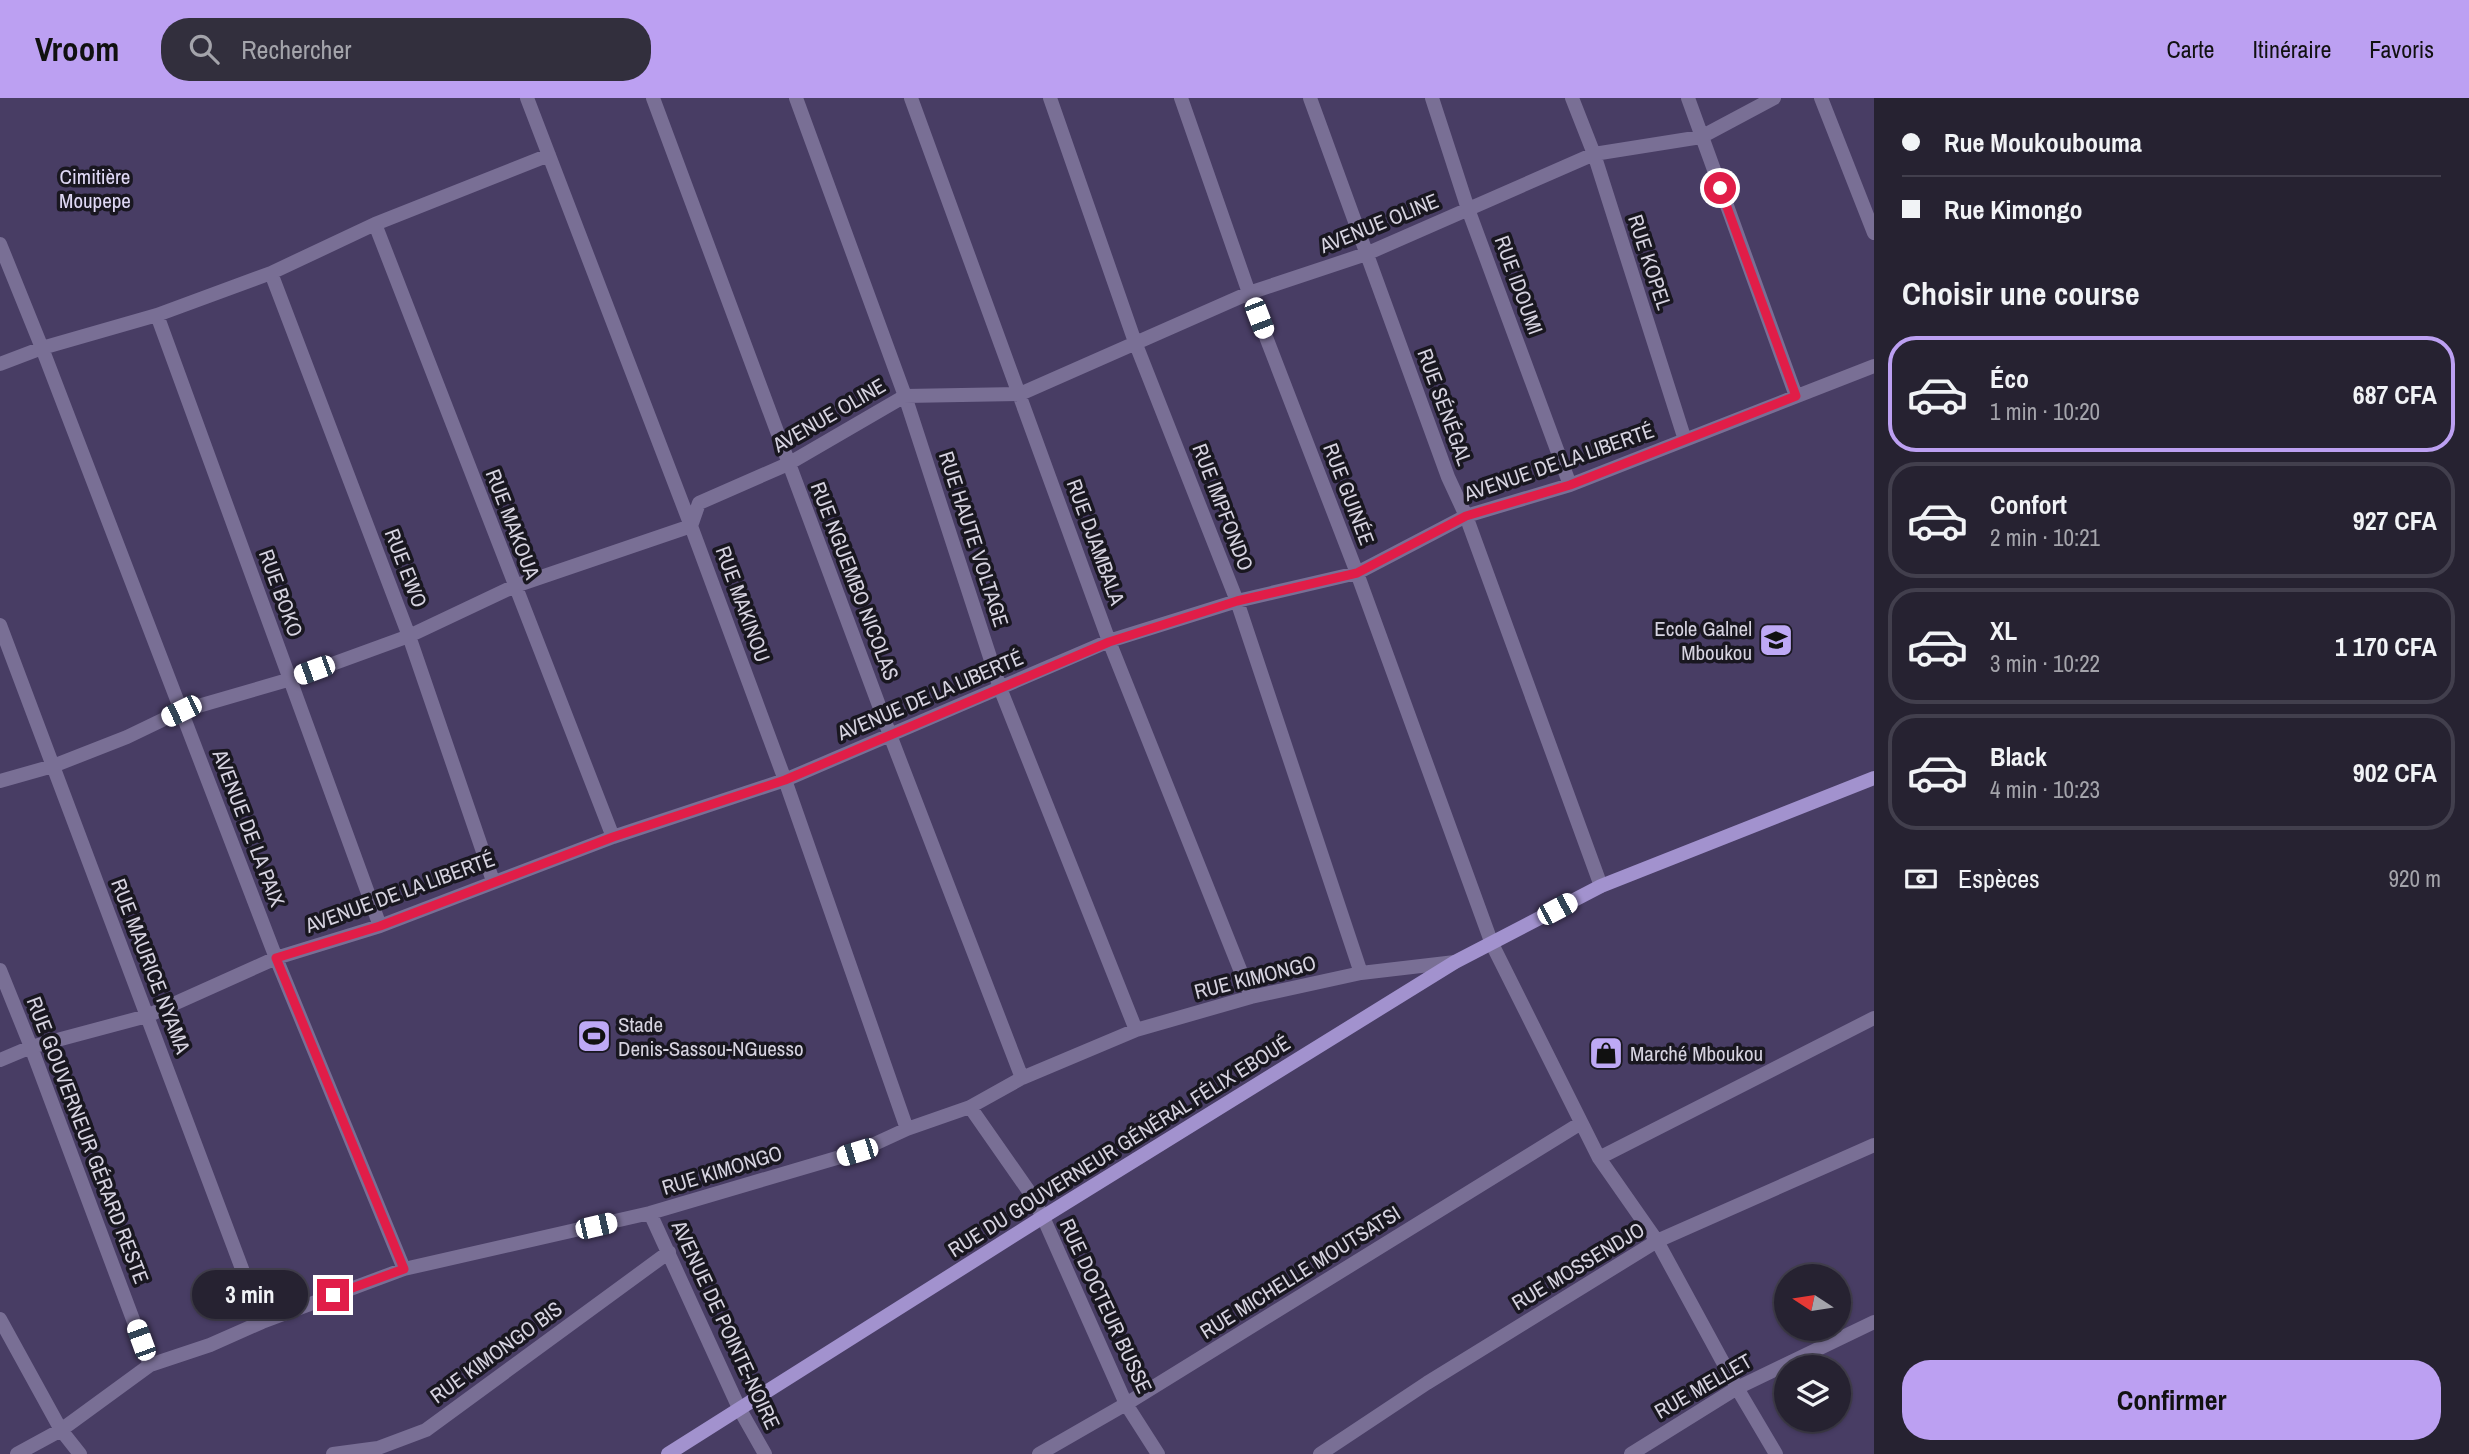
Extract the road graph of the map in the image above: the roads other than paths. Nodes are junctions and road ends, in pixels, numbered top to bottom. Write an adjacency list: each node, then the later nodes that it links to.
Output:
1 (527, 98): 14 (street, RUE MAKINOU)
2 (653, 98): 32 (street, RUE NGUEMBO NICOLAS)
3 (796, 98): 29 (street, RUE HAUTE VOLTAGE)
4 (911, 98): 28 (street, RUE DJAMBALA)
5 (1050, 98): 24 (street, RUE IMPFONDO)
6 (1181, 98): 22 (street, RUE GUINÉE)
7 (1310, 98): 20 (street, RUE SÉNÉGAL)
8 (1432, 98): 16 (street, RUE IDOUMI)
9 (1572, 98): 15 (street, RUE KOPEL)
10 (1688, 98): 13 (street)
11 (1774, 98): 13 (street, AVENUE OLINE)
12 (1821, 98): 18 (street)
13 (1701, 136): 15 (street, AVENUE OLINE); 30 (street)
14 (549, 155): 17 (street); 35 (street, RUE MAKINOU)
15 (1594, 155): 16 (street, AVENUE OLINE); 31 (street, RUE KOPEL)
16 (1468, 209): 20 (street, AVENUE OLINE); 33 (street, RUE IDOUMI)
17 (375, 224): 21 (street); 37 (street, RUE MAKOUA)
18 (1874, 233)
19 (0, 244): 25 (street, AVENUE DE LA PAIX)
20 (1366, 254): 22 (street, AVENUE OLINE); 34 (street, RUE SÉNÉGAL)
21 (271, 273): 23 (street); 40 (street, RUE EWO)
22 (1249, 293): 24 (street, AVENUE OLINE); 36 (street, RUE GUINÉE)
23 (157, 315): 25 (street); 42 (street, RUE BOKO)
24 (1135, 342): 28 (street, AVENUE OLINE); 38 (street, RUE IMPFONDO)
25 (42, 348): 26 (street); 44 (street, AVENUE DE LA PAIX)
26 (0, 364)
27 (1874, 366): 30 (street, AVENUE DE LA LIBERTÉ)
28 (1020, 394): 29 (street, AVENUE OLINE); 41 (street, RUE DJAMBALA)
29 (905, 396): 32 (street, AVENUE OLINE); 43 (street, RUE HAUTE VOLTAGE)
30 (1796, 396): 31 (street, AVENUE DE LA LIBERTÉ)
31 (1685, 440): 33 (street, AVENUE DE LA LIBERTÉ)
32 (788, 464): 35 (street, AVENUE OLINE); 45 (street, RUE NGUEMBO NICOLAS)
33 (1570, 485): 34 (street, AVENUE DE LA LIBERTÉ)
34 (1466, 516): 36 (street, AVENUE DE LA LIBERTÉ); 52 (street, RUE SÉNÉGAL)
35 (691, 526): 37 (street); 48 (street, RUE MAKINOU)
36 (1357, 573): 38 (street, AVENUE DE LA LIBERTÉ); 54 (street, RUE GUINÉE)
37 (514, 586): 40 (street); 50 (street, RUE MAKOUA)
38 (1237, 601): 41 (street, AVENUE DE LA LIBERTÉ); 58 (street, RUE IMPFONDO)
39 (0, 625): 46 (street, RUE MAURICE NYAMA)
40 (410, 636): 42 (street); 51 (street, RUE EWO)
41 (1109, 642): 43 (street, AVENUE DE LA LIBERTÉ); 59 (street, RUE DJAMBALA)
42 (290, 679): 44 (street); 53 (street, RUE BOKO)
43 (1000, 688): 45 (street, AVENUE DE LA LIBERTÉ); 62 (street, RUE HAUTE VOLTAGE)
44 (181, 711): 46 (street); 55 (street, AVENUE DE LA PAIX)
45 (890, 735): 48 (street, AVENUE DE LA LIBERTÉ); 65 (street, RUE NGUEMBO NICOLAS)
46 (53, 766): 49 (street); 60 (street, RUE MAURICE NYAMA)
47 (1874, 778): 52 (main road, RUE DU GOUVERNEUR GÉNÉRAL FÉLIX EBOUÉ)
48 (785, 780): 50 (street, AVENUE DE LA LIBERTÉ); 68 (street, RUE MAKINOU)
49 (0, 781)
50 (613, 837): 51 (street, AVENUE DE LA LIBERTÉ)
51 (493, 881): 53 (street, AVENUE DE LA LIBERTÉ)
52 (1601, 886): 54 (main road, RUE DU GOUVERNEUR GÉNÉRAL FÉLIX EBOUÉ)
53 (380, 926): 55 (street, AVENUE DE LA LIBERTÉ)
54 (1492, 944): 56 (main road, RUE DU GOUVERNEUR GÉNÉRAL FÉLIX EBOUÉ); 67 (street, RUE GUINÉE)
55 (276, 958): 60 (street, AVENUE DE LA LIBERTÉ); 75 (street, AVENUE DE LA PAIX)
56 (1455, 962): 58 (street, RUE KIMONGO); 72 (main road, RUE DU GOUVERNEUR GÉNÉRAL FÉLIX EBOUÉ)
57 (0, 970): 63 (street, RUE GOUVERNEUR GÉRARD RESTE)
58 (1361, 973): 59 (street, RUE KIMONGO)
59 (1251, 997): 62 (street, RUE KIMONGO)
60 (147, 1016): 63 (street, AVENUE DE LA LIBERTÉ); 77 (street, RUE MAURICE NYAMA)
61 (1874, 1018): 70 (street)
62 (1136, 1030): 65 (street, RUE KIMONGO)
63 (31, 1047): 64 (street, AVENUE DE LA LIBERTÉ); 79 (street, RUE GOUVERNEUR GÉRARD RESTE)
64 (0, 1060)
65 (1022, 1078): 66 (street, RUE KIMONGO)
66 (970, 1107): 68 (street, RUE KIMONGO); 72 (street, RUE DOCTEUR BUSSE)
67 (1581, 1123): 70 (street, RUE GUINÉE); 81 (street, RUE MICHELLE MOUTSATSI)
68 (906, 1129): 71 (street, RUE KIMONGO)
69 (1874, 1145): 73 (street, RUE MOSSENDJO)
70 (1599, 1158): 73 (street, RUE GUINÉE)
71 (650, 1213): 74 (street, AVENUE DE POINTE-NOIRE); 75 (street, RUE KIMONGO)
72 (1043, 1217): 81 (street, RUE DOCTEUR BUSSE); 82 (main road, RUE DU GOUVERNEUR GÉNÉRAL FÉLIX EBOUÉ)
73 (1657, 1241): 80 (street, RUE GUINÉE); 91 (street, RUE MOSSENDJO)
74 (669, 1252): 82 (street, AVENUE DE POINTE-NOIRE); 86 (street, RUE KIMONGO BIS)
75 (404, 1269): 77 (street, RUE KIMONGO)
76 (0, 1319): 83 (street)
77 (262, 1322): 79 (street, RUE KIMONGO)
78 (1874, 1322): 80 (street, RUE MELLET)
79 (150, 1364): 83 (street, RUE KIMONGO)
80 (1737, 1388): 92 (street, RUE MELLET); 93 (street, RUE GUINÉE)
81 (1126, 1404): 89 (street, RUE MICHELLE MOUTSATSI); 90 (street, RUE DOCTEUR BUSSE)
82 (739, 1408): 87 (main road, RUE DU GOUVERNEUR GÉNÉRAL FÉLIX EBOUÉ); 88 (street, AVENUE DE POINTE-NOIRE)
83 (61, 1430): 84 (street, RUE KIMONGO); 85 (street)
84 (18, 1454)
85 (80, 1454)
86 (333, 1454)
87 (668, 1454)
88 (765, 1454)
89 (1039, 1454)
90 (1158, 1454)
91 (1320, 1454)
92 (1631, 1454)
93 (1776, 1454)

